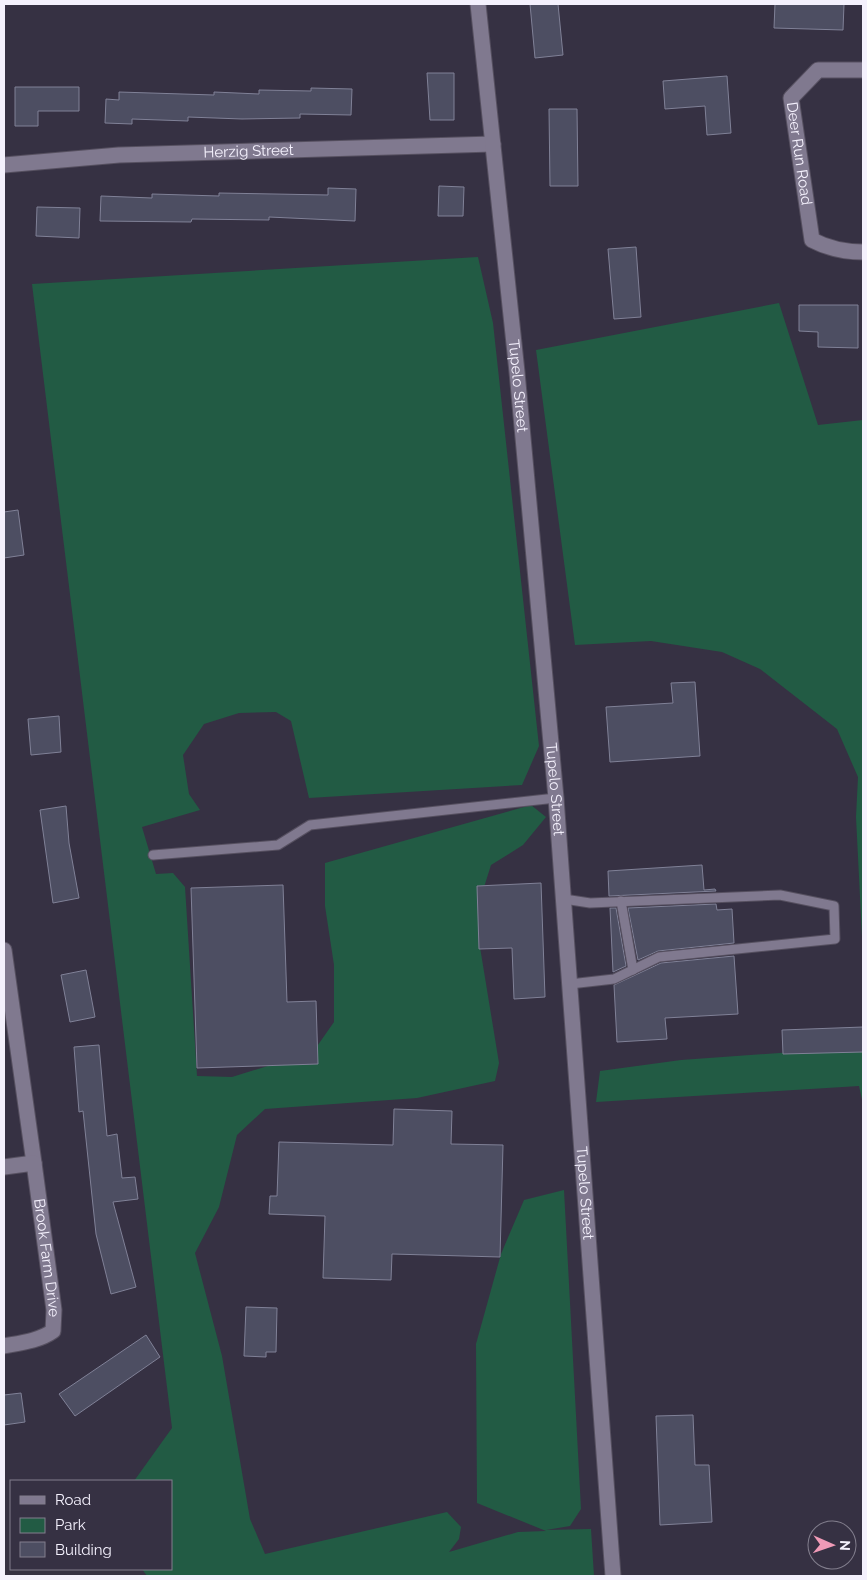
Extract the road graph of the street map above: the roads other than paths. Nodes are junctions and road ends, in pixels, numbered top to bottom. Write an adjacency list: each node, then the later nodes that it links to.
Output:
1 (478, 4): 3 (main road, Tupelo Street)
2 (863, 70): 5 (main road, Deer Run Road)
3 (493, 144): 4 (main road, Herzig Street); 6 (main road, Tupelo Street)
4 (4, 165)
5 (863, 252)
6 (556, 798): 7 (lane); 8 (main road, Tupelo Street)
7 (153, 856)
8 (564, 899): 9 (lane); 12 (main road, Tupelo Street)
9 (621, 902): 11 (lane); 11 (lane)
10 (4, 950): 13 (main road, Brook Farm Drive)
11 (633, 970): 12 (lane)
12 (570, 984): 16 (main road, Tupelo Street)
13 (34, 1163): 14 (main road); 15 (main road, Brook Farm Drive)
14 (4, 1168)
15 (4, 1346)
16 (614, 1576)

